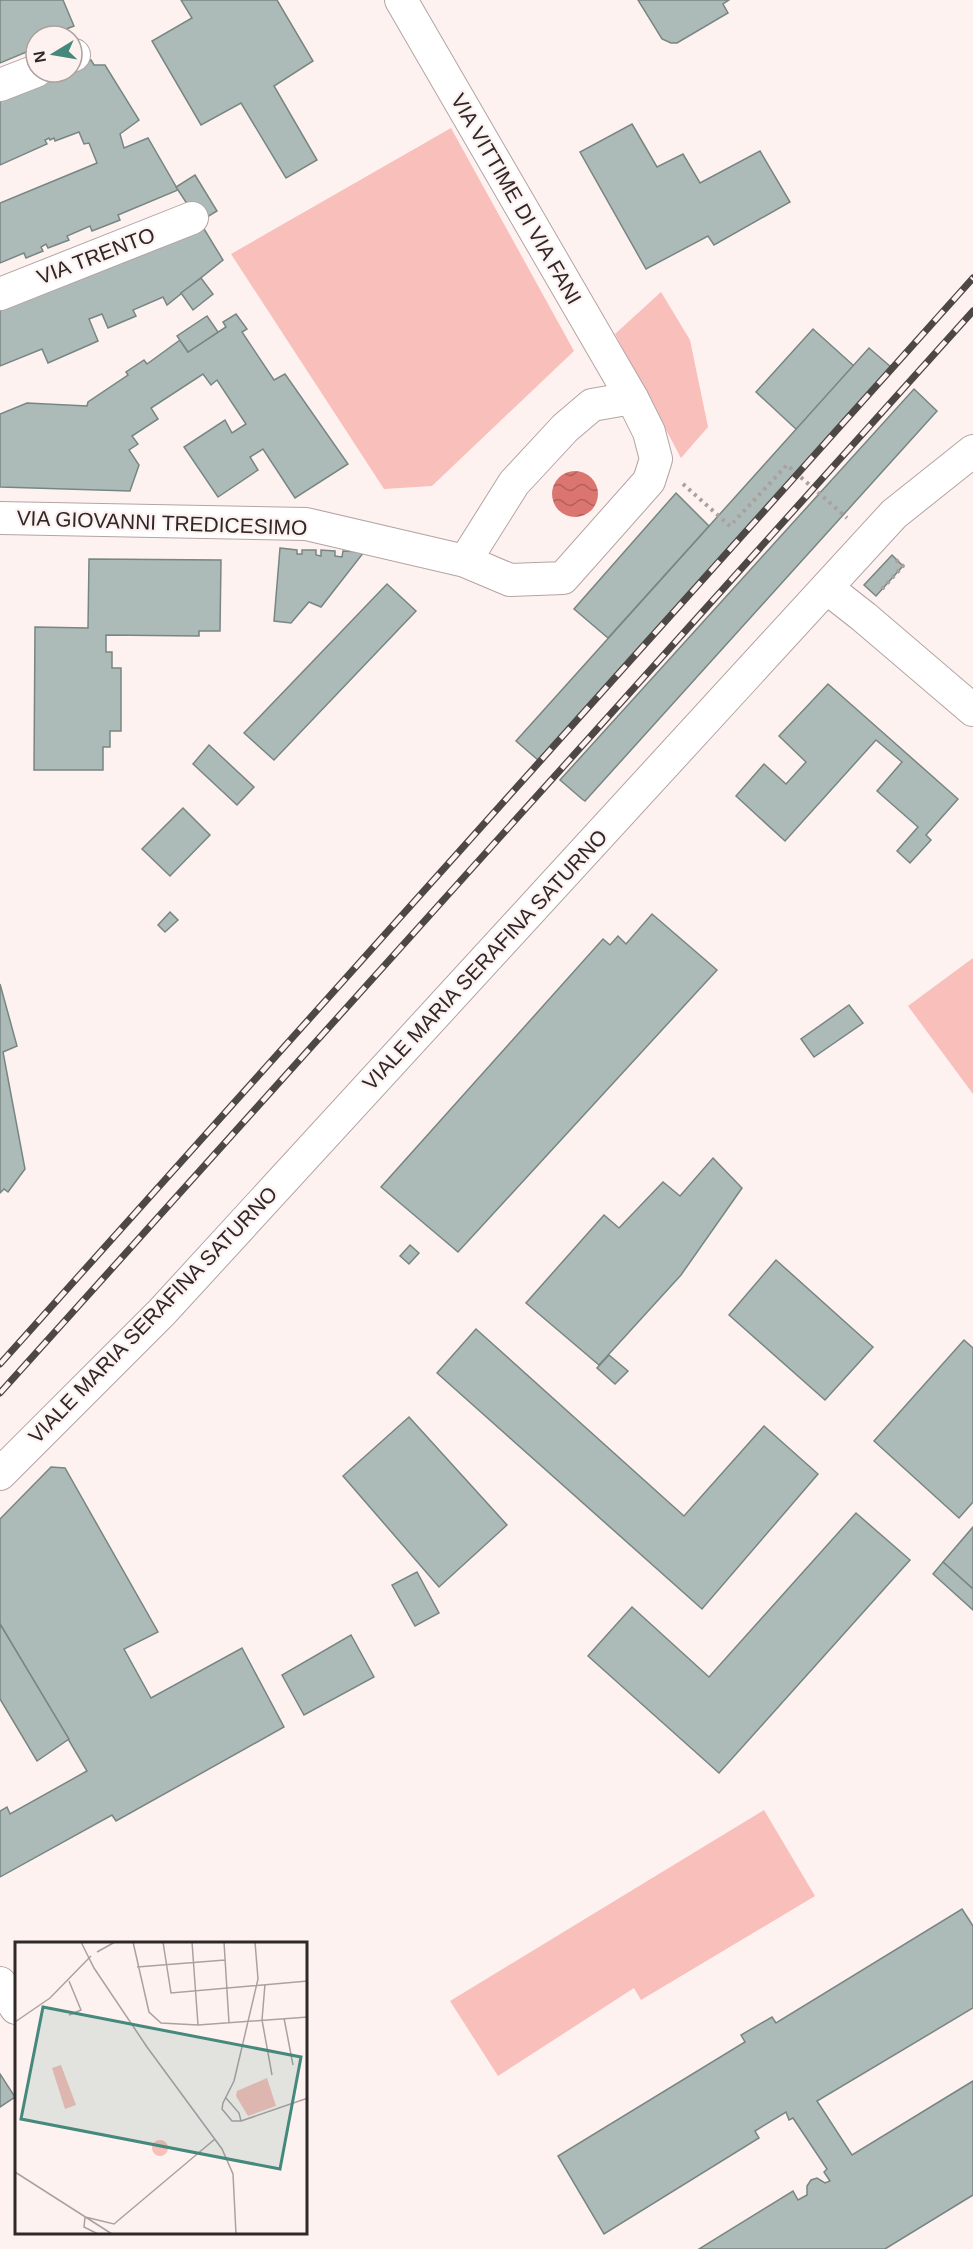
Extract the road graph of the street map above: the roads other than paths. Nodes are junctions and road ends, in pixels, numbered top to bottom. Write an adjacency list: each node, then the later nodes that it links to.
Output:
1 (401, 0): 6 (street, VIA VITTIME DI VIA FANI)
2 (24, 76): 3 (street)
3 (0, 86)
4 (192, 218): 5 (street, VIA TRENTO)
5 (0, 294)
6 (632, 398): 9 (street); 9 (street, VIA GIOVANNI TREDICESIMO)
7 (973, 451): 10 (street, VIALE MARIA SERAFINA SATURNO)
8 (0, 518): 9 (street, VIA GIOVANNI TREDICESIMO)
9 (465, 561)
10 (827, 588): 11 (street); 12 (street, VIALE MARIA SERAFINA SATURNO)
11 (973, 710)
12 (0, 1474)
13 (0, 1983): 14 (street)
14 (15, 2006)

